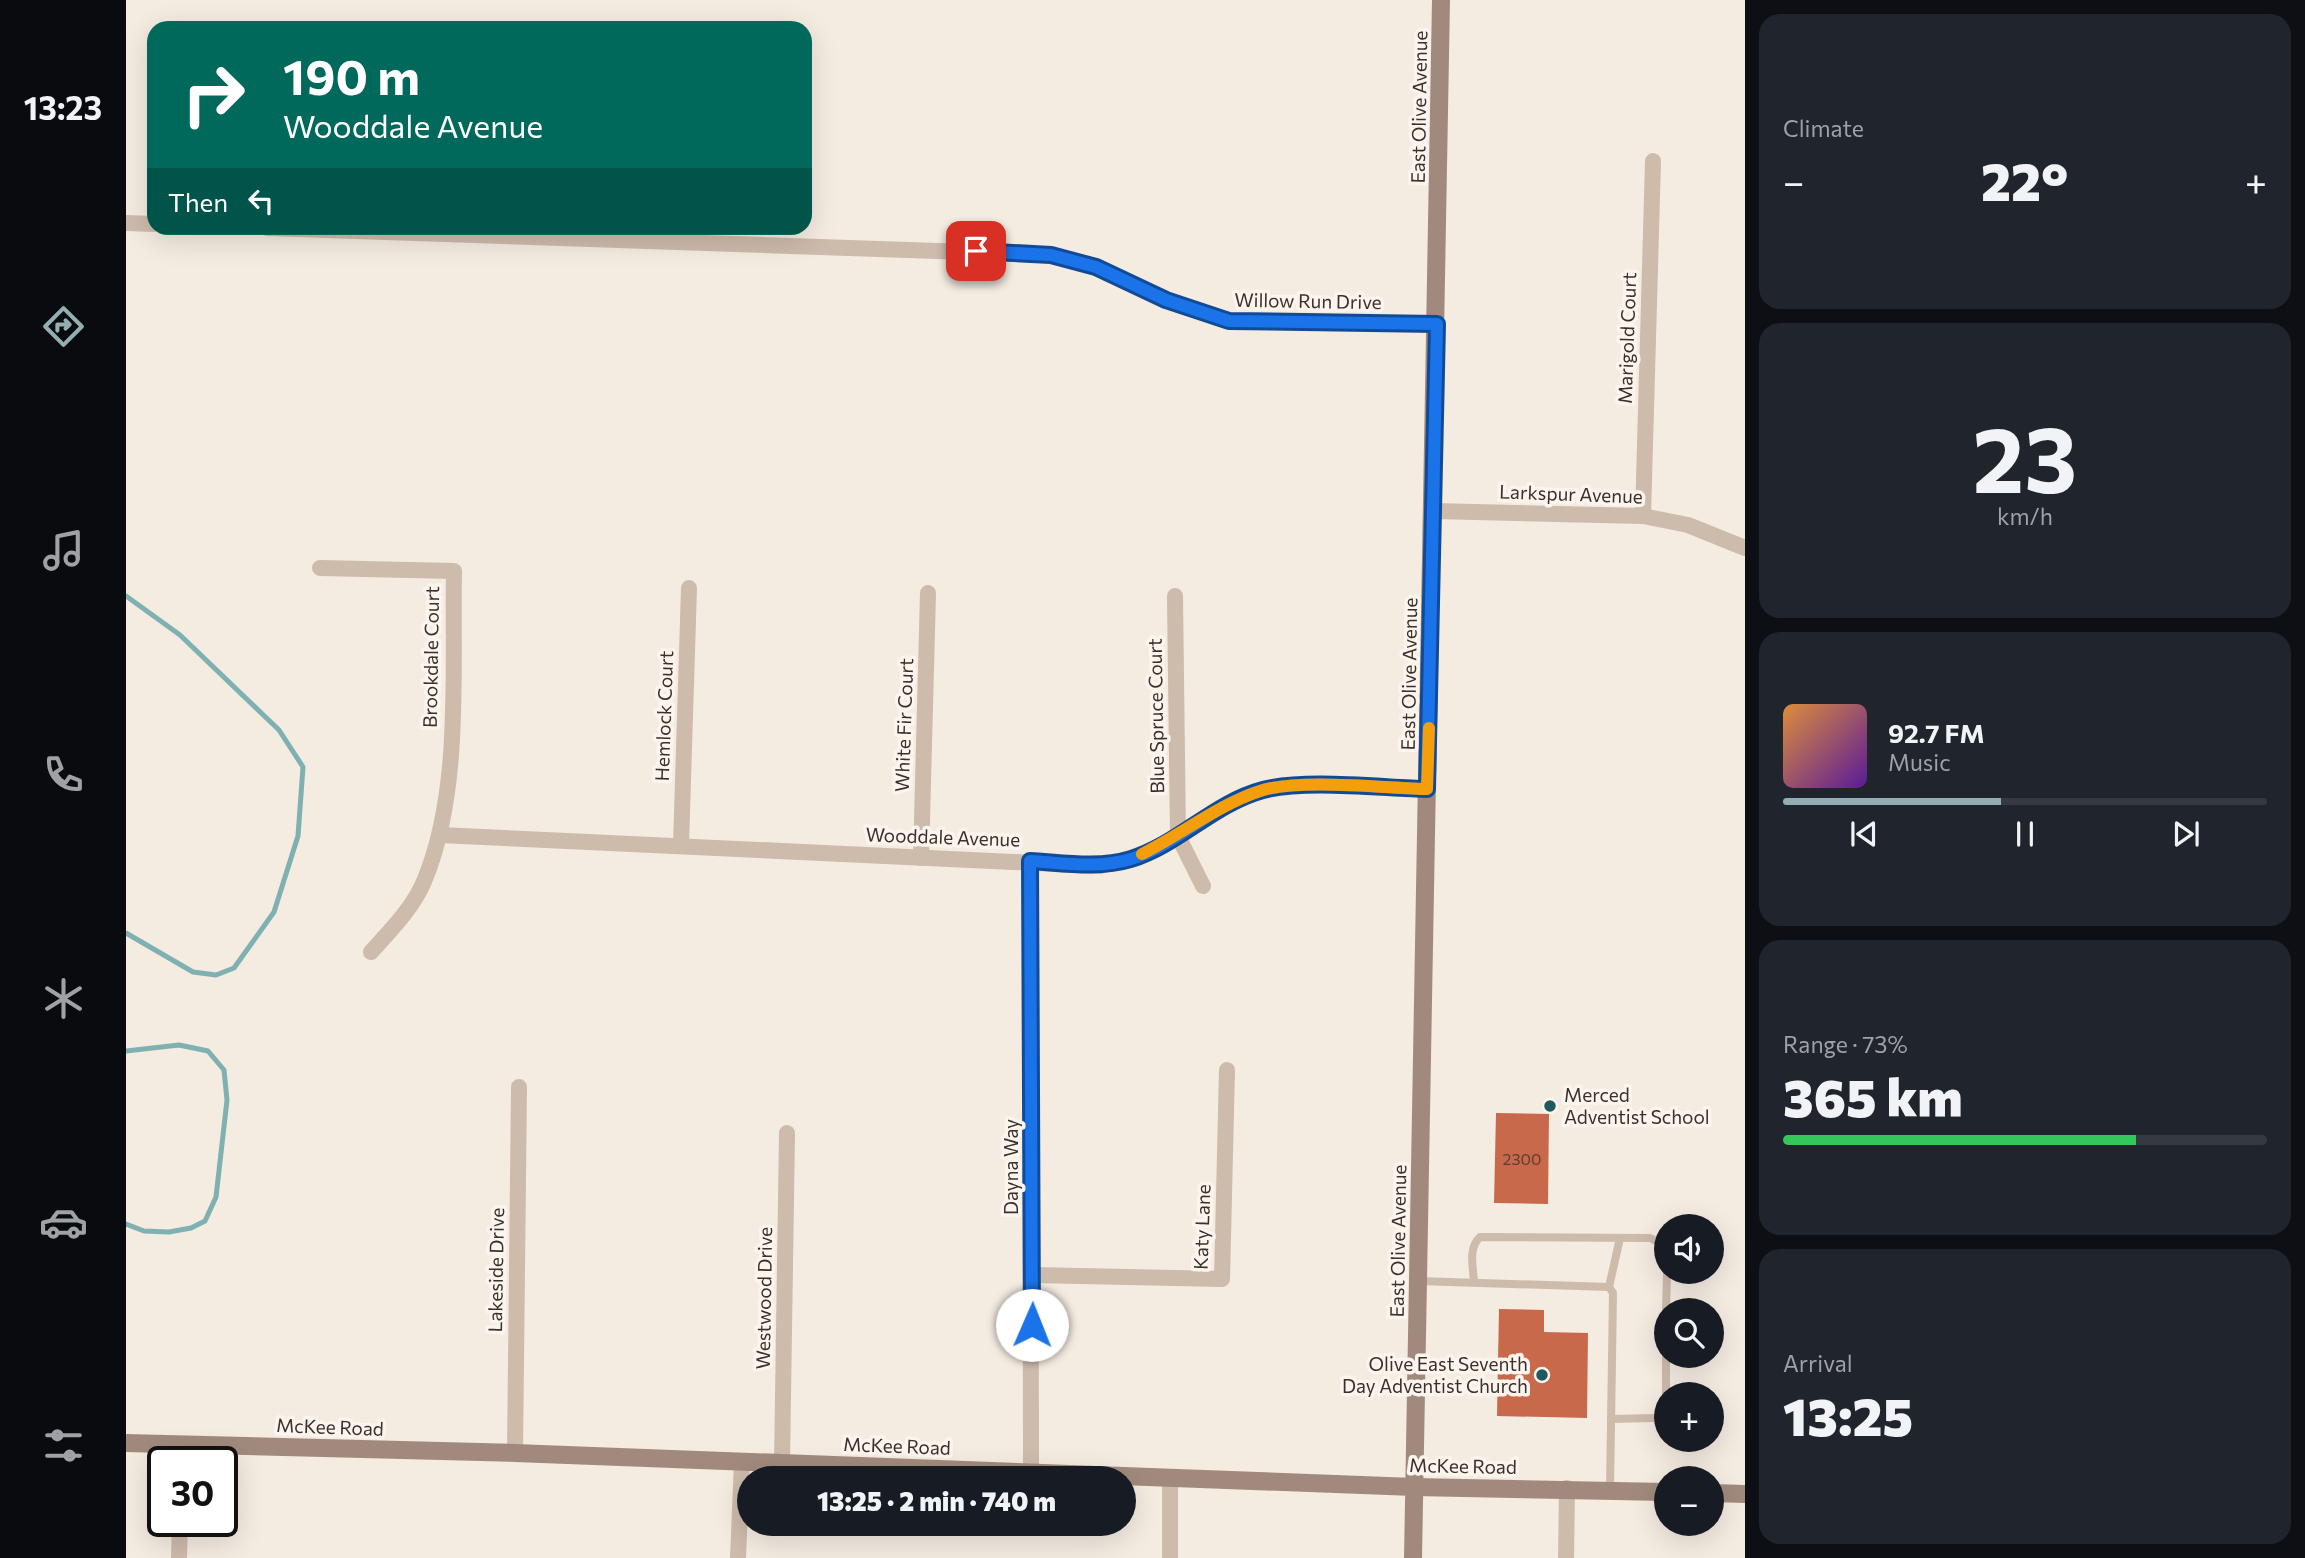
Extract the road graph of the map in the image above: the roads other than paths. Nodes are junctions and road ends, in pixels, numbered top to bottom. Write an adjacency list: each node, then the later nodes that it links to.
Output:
1 (1441, 0): 6 (street, East Olive Avenue)
2 (1653, 161): 8 (street, Marigold Court)
3 (126, 223): 4 (street)
4 (147, 224)
5 (470, 235): 6 (street, Willow Run Drive)
6 (1437, 324): 7 (street, East Olive Avenue)
7 (1433, 511): 8 (street, Larkspur Avenue); 14 (street, East Olive Avenue)
8 (1643, 516): 9 (street, Larkspur Avenue)
9 (1745, 548)
10 (320, 568): 15 (street, Brookdale Court)
11 (689, 588): 17 (street, Hemlock Court)
12 (928, 593): 18 (street, White Fir Court)
13 (1175, 596): 16 (street, Blue Spruce Court)
14 (1427, 789): 16 (street, Wooddale Avenue); 28 (street, East Olive Avenue)
15 (440, 835): 17 (street, Wooddale Avenue); 21 (street)
16 (1178, 836): 19 (street, Wooddale Avenue); 20 (street)
17 (681, 845): 18 (street, Wooddale Avenue)
18 (921, 858): 19 (street, Wooddale Avenue)
19 (1030, 861): 27 (street, Dayna Way)
20 (1203, 886)
21 (371, 952)
22 (1227, 1070): 27 (street, Katy Lane)
23 (519, 1087): 36 (street, Lakeside Drive)
24 (787, 1133): 38 (street, Westwood Drive)
25 (1620, 1238): 26 (lane); 29 (lane); 30 (lane)
26 (1654, 1240)
27 (1033, 1275): 40 (street, Dayna Way)
28 (1418, 1281): 29 (lane); 43 (street, East Olive Avenue)
29 (1474, 1282): 30 (lane)
30 (1609, 1287): 32 (lane)
31 (1654, 1418): 32 (lane)
32 (1611, 1419): 45 (lane)
33 (126, 1443): 34 (street, McKee Road)
34 (147, 1446)
35 (238, 1452): 36 (street, McKee Road)
36 (515, 1454): 37 (street, McKee Road)
37 (742, 1462): 38 (street, McKee Road); 51 (street)
38 (782, 1463): 39 (street, McKee Road)
39 (865, 1466)
40 (1031, 1466)
41 (1136, 1476): 42 (street, McKee Road)
42 (1170, 1477): 43 (street, McKee Road); 52 (street)
43 (1414, 1487): 44 (street, McKee Road); 53 (street, East Olive Avenue)
44 (1567, 1488): 45 (street, McKee Road); 54 (street)
45 (1610, 1490): 46 (street, McKee Road)
46 (1654, 1492)
47 (1724, 1493): 48 (street)
48 (1745, 1494)
49 (180, 1537): 50 (street)
50 (179, 1558)
51 (738, 1558)
52 (1170, 1558)
53 (1413, 1558)
54 (1566, 1558)

